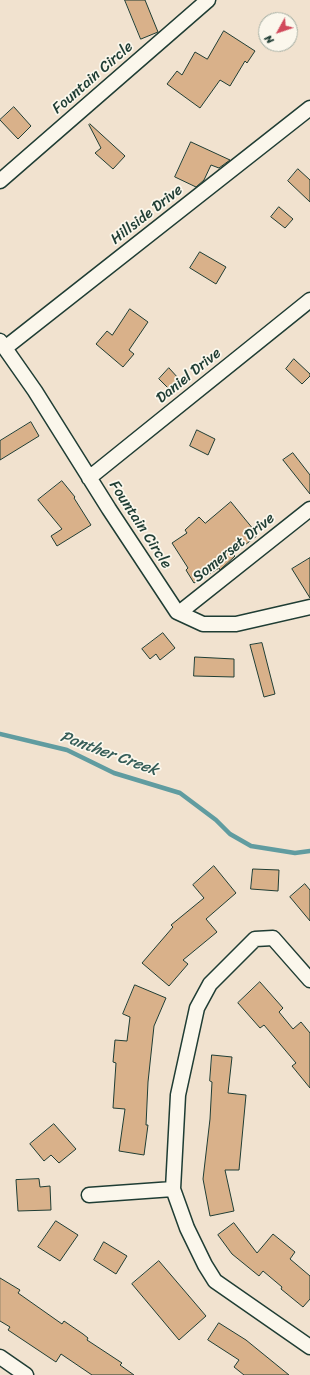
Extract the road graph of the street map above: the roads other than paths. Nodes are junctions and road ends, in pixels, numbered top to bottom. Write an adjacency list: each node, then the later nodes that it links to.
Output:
1 (208, 0): 3 (street, Fountain Circle)
2 (310, 108): 5 (street, Hillside Drive)
3 (0, 182)
4 (310, 300): 6 (street, Daniel Drive)
5 (2, 344): 6 (street, Fountain Circle)
6 (89, 478): 9 (street, Fountain Circle)
7 (310, 509): 9 (street, Somerset Drive)
8 (310, 608): 9 (street, Fountain Circle)
9 (179, 613)
10 (310, 980): 11 (street)
11 (173, 1189): 12 (street); 13 (street)
12 (89, 1194)
13 (310, 1347)
14 (0, 1357): 15 (street)
15 (26, 1375)

